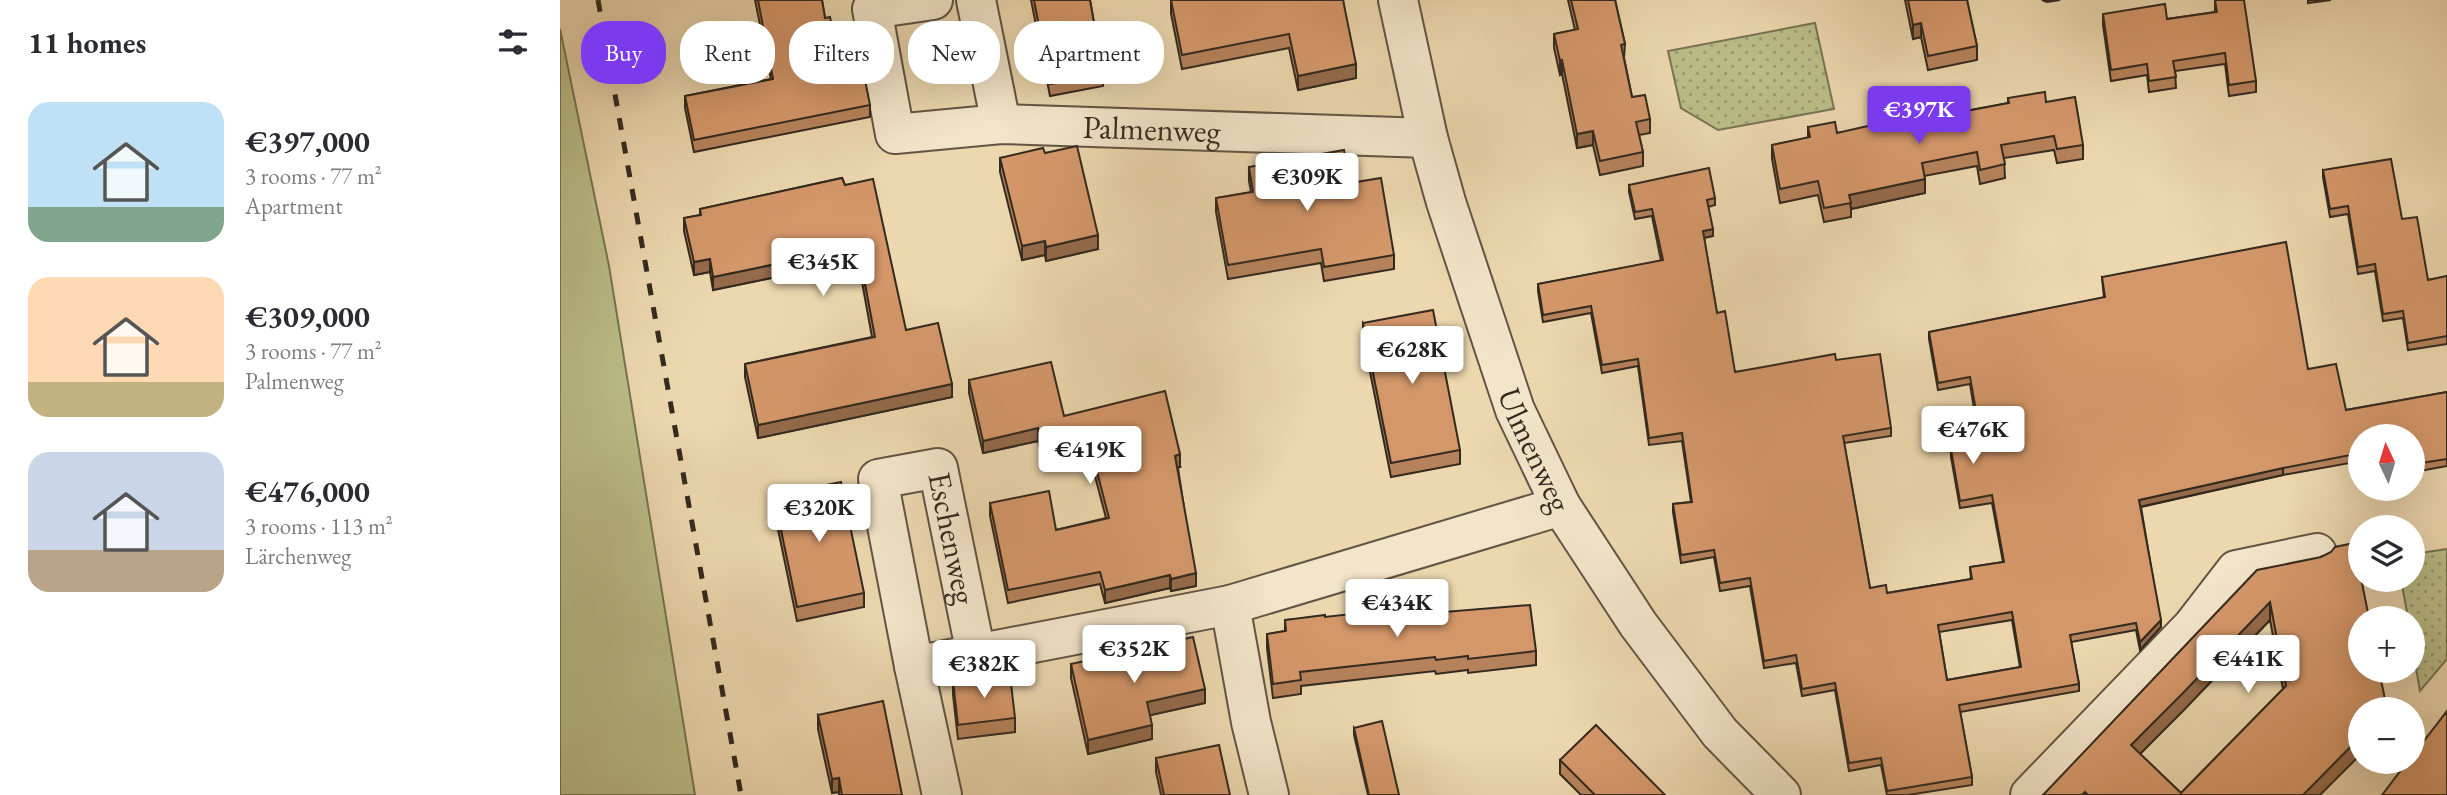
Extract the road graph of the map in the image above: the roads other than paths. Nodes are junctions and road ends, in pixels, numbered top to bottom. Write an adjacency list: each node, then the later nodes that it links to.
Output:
1 (933, 0): 4 (street, Palmenweg)
2 (976, 0): 4 (street)
3 (1398, 0): 5 (street, Ulmenweg)
4 (1001, 124): 5 (street, Palmenweg)
5 (1428, 138): 6 (street, Ulmenweg)
6 (1561, 506): 8 (street); 13 (street, Ulmenweg)
7 (2317, 553): 14 (street)
8 (1230, 605): 9 (street); 12 (street)
9 (976, 654): 10 (street); 10 (street, Eschenweg)
10 (914, 666): 11 (street, Eschenweg)
11 (942, 795)
12 (1269, 795)
13 (1782, 795)
14 (2030, 795)

